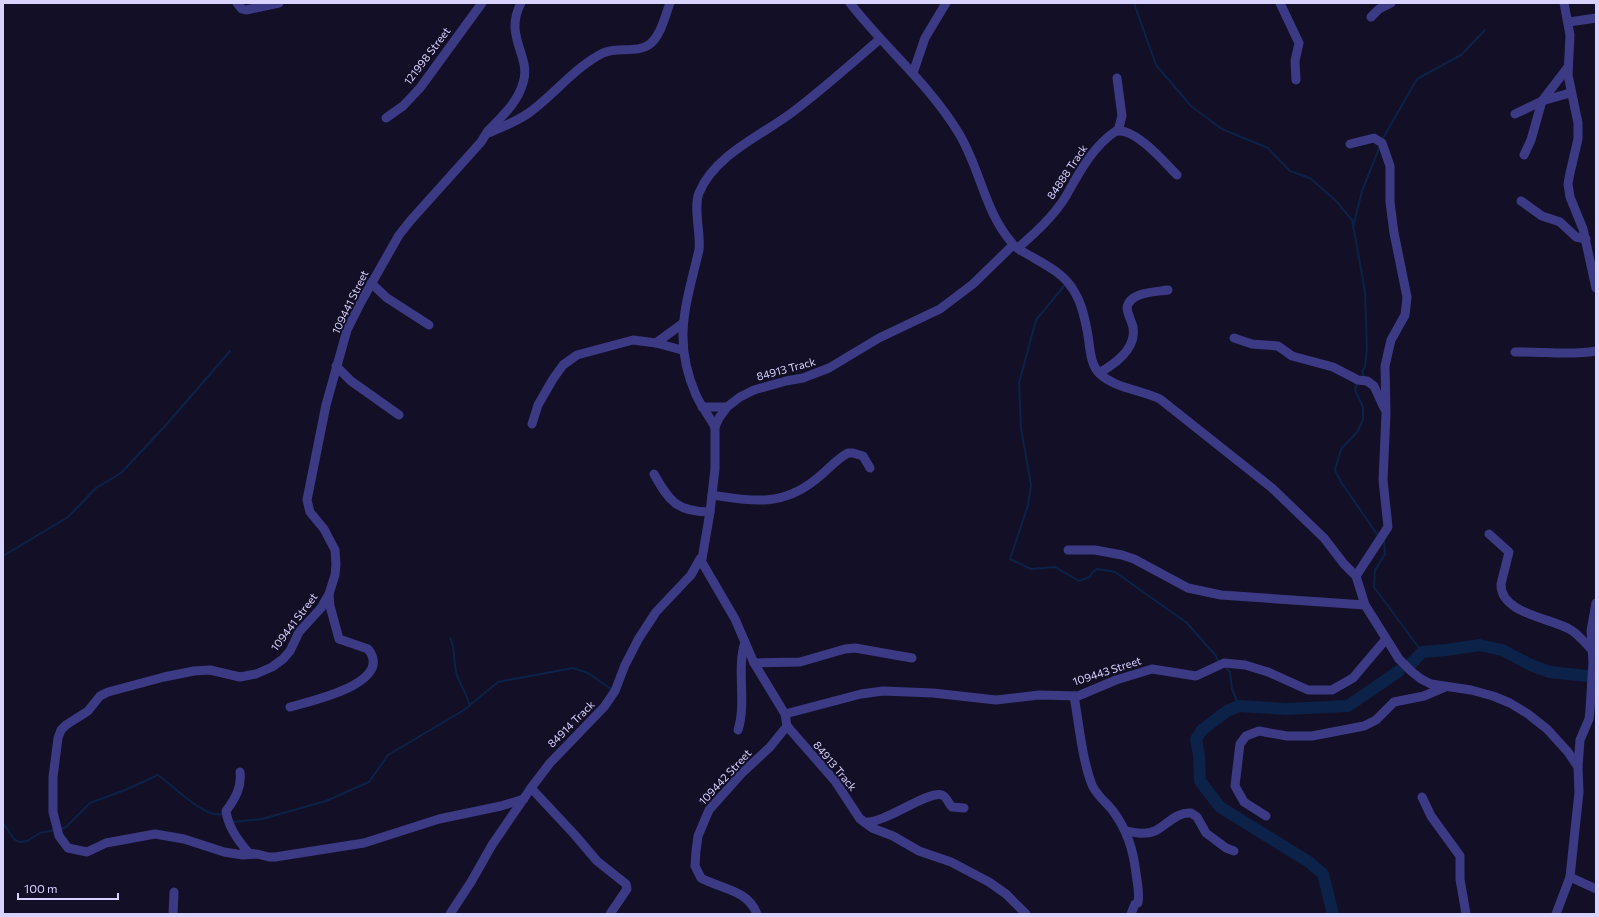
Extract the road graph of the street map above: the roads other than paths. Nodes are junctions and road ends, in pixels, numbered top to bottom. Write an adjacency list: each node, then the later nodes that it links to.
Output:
1 (237, 3): 2 (street)
2 (279, 3)
3 (482, 3): 22 (street, 121998 Street)
4 (521, 3): 24 (street, 109441 Street)
5 (670, 3): 24 (street)
6 (850, 3): 14 (street)
7 (946, 3): 16 (street)
8 (1280, 3): 18 (street)
9 (1391, 3): 11 (street)
10 (1564, 3): 13 (street)
11 (1370, 17)
12 (1596, 18): 13 (street)
13 (1569, 22): 15 (street)
14 (880, 39): 16 (street); 34 (street)
15 (1568, 67): 19 (street); 20 (street)
16 (913, 73): 30 (street)
17 (1117, 78): 23 (street)
18 (1296, 80)
19 (1570, 93): 20 (street); 29 (street)
20 (1542, 101): 21 (street); 26 (street)
21 (1515, 114)
22 (386, 118)
23 (1118, 131): 27 (street); 30 (street, 84888 Track)
24 (486, 134): 31 (street, 109441 Street)
25 (1350, 144): 45 (street)
26 (1524, 155)
27 (1178, 175)
28 (1522, 202): 29 (street)
29 (1586, 239): 32 (street)
30 (1015, 246): 42 (street); 44 (street, 84913 Track)
31 (371, 283): 35 (street); 41 (street, 109441 Street)
32 (1596, 288)
33 (1168, 290): 42 (street)
34 (682, 324): 37 (street); 38 (street)
35 (428, 325)
36 (1234, 338): 45 (street)
37 (656, 343): 38 (street); 47 (street)
38 (682, 350): 43 (street)
39 (1596, 351): 40 (street)
40 (1516, 352)
41 (336, 366): 46 (street); 57 (street, 109441 Street)
42 (1099, 373): 56 (street)
43 (702, 407): 44 (street); 48 (street)
44 (727, 407): 48 (street, 84913 Track)
45 (1386, 414): 56 (street)
46 (399, 415)
47 (532, 424)
48 (715, 427): 51 (street, 84913 Track)
49 (870, 468): 51 (street)
50 (654, 474): 52 (street)
51 (712, 495): 52 (street, 84913 Track)
52 (710, 512): 55 (street, 84913 Track)
53 (1489, 534): 62 (street)
54 (1068, 550): 59 (street)
55 (702, 556): 61 (street); 75 (street, 84914 Track)
56 (1356, 576): 59 (street)
57 (329, 594): 67 (street); 83 (street, 109441 Street)
58 (1596, 603): 62 (street)
59 (1364, 605): 60 (street)
60 (1386, 639): 65 (street); 66 (street, 109443 Street)
61 (744, 642): 64 (street); 72 (street)
62 (1594, 657): 70 (street)
63 (912, 658): 64 (street)
64 (754, 663): 68 (street)
65 (1445, 687): 73 (street); 80 (street)
66 (1074, 696): 68 (street, 109443 Street); 81 (street)
67 (290, 707)
68 (785, 714): 71 (street)
69 (1596, 716): 70 (street)
70 (1586, 722): 73 (street)
71 (787, 726): 79 (street, 84913 Track); 90 (street, 109442 Street)
72 (738, 730)
73 (1578, 767): 84 (street)
74 (240, 772): 83 (street)
75 (531, 788): 77 (street, 84914 Track); 89 (street)
76 (1422, 797): 93 (street)
77 (524, 799): 83 (street, 109441 Street); 88 (street, 84914 Track)
78 (964, 808): 79 (street)
79 (857, 814): 91 (street, 84913 Track)
80 (1266, 816)
81 (1126, 831): 82 (street); 92 (street)
82 (1234, 851)
83 (256, 854)
84 (1570, 877): 85 (street); 94 (street)
85 (1596, 889)
86 (174, 892): 87 (street)
87 (173, 914)
88 (450, 914)
89 (610, 914)
90 (757, 914)
91 (1026, 914)
92 (1131, 914)
93 (1466, 914)
94 (1556, 914)

